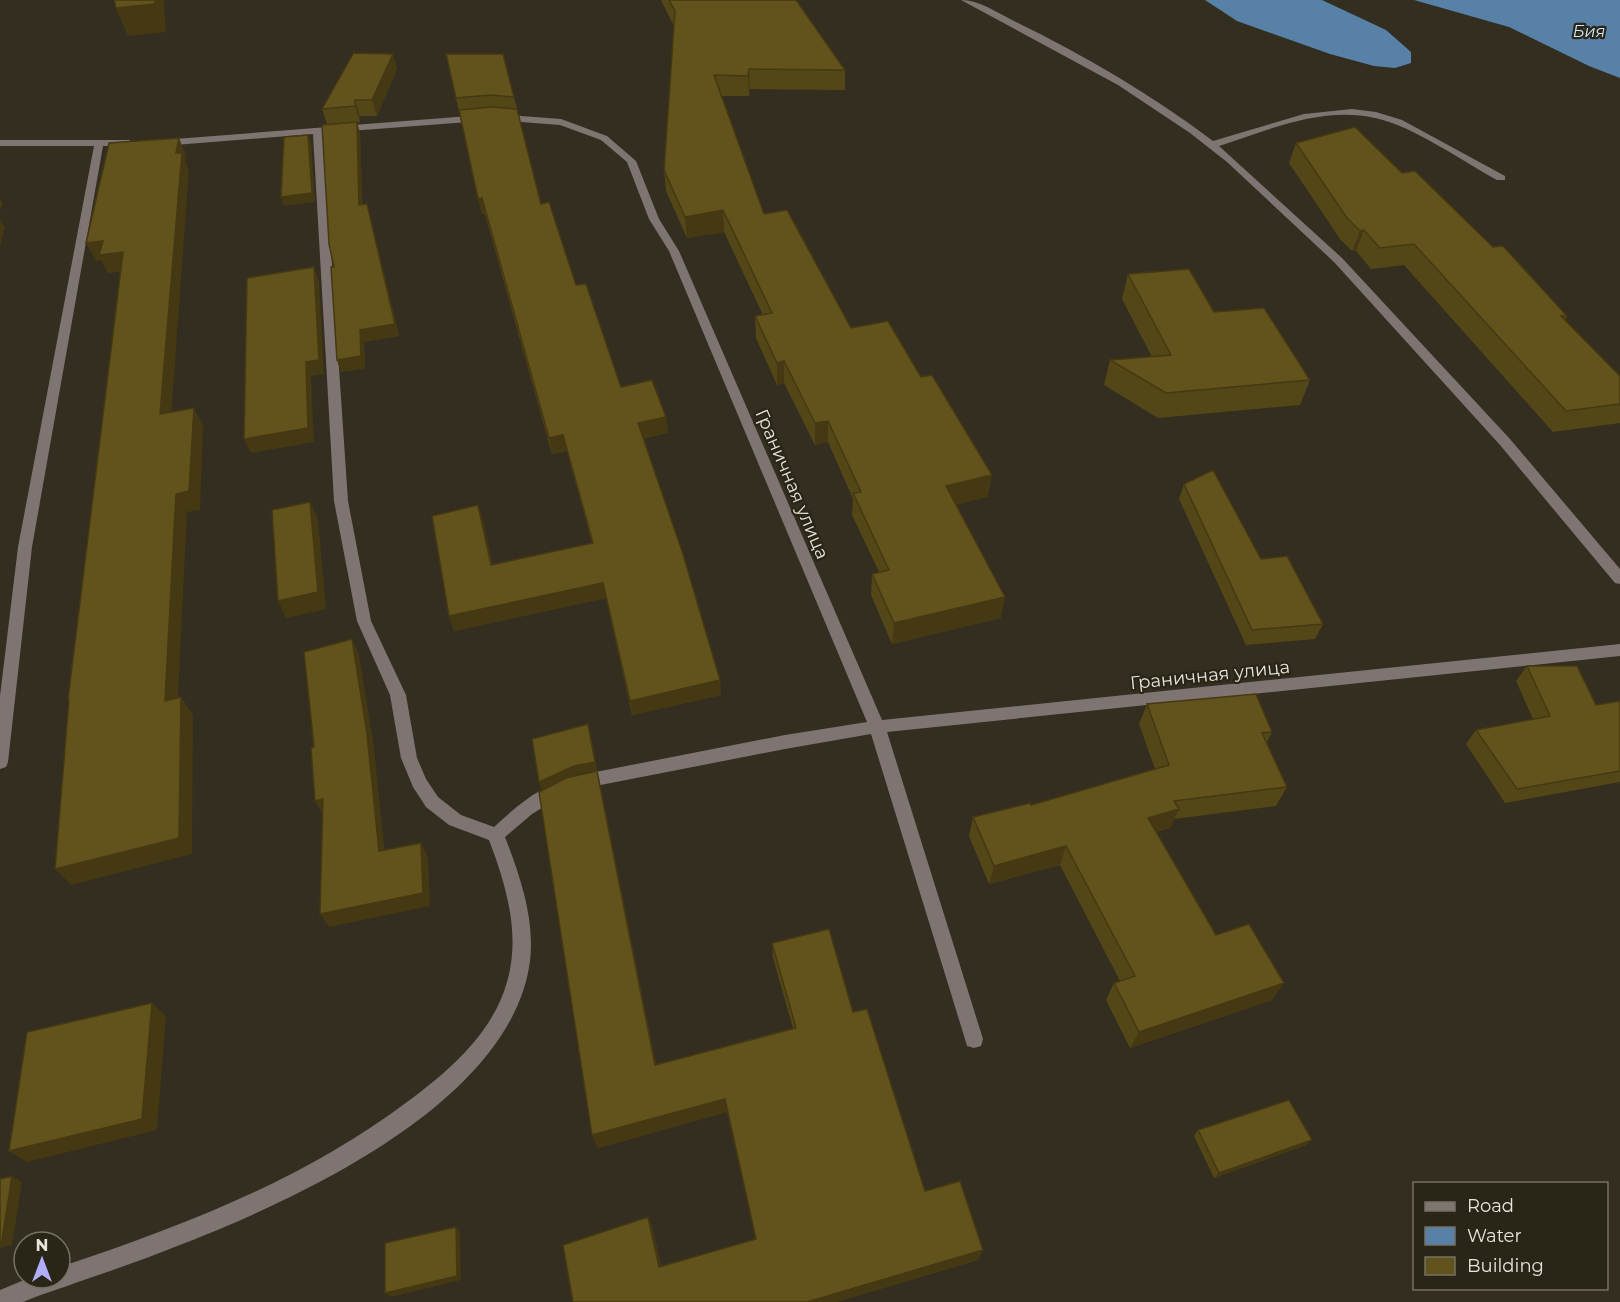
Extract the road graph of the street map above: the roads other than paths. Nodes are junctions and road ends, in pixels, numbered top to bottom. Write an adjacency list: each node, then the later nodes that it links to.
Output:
1 (965, 0): 5 (street)
2 (318, 132): 4 (street, Граничная улица); 9 (street, Граничная улица); 11 (street)
3 (0, 142): 4 (street, Граничная улица)
4 (99, 143): 10 (street)
5 (1210, 145): 6 (street); 7 (street)
6 (1501, 178)
7 (1620, 579)
8 (1620, 650): 9 (street, Граничная улица)
9 (877, 727): 11 (street); 12 (street)
10 (0, 762)
11 (496, 835): 13 (street)
12 (974, 1039)
13 (0, 1301)

